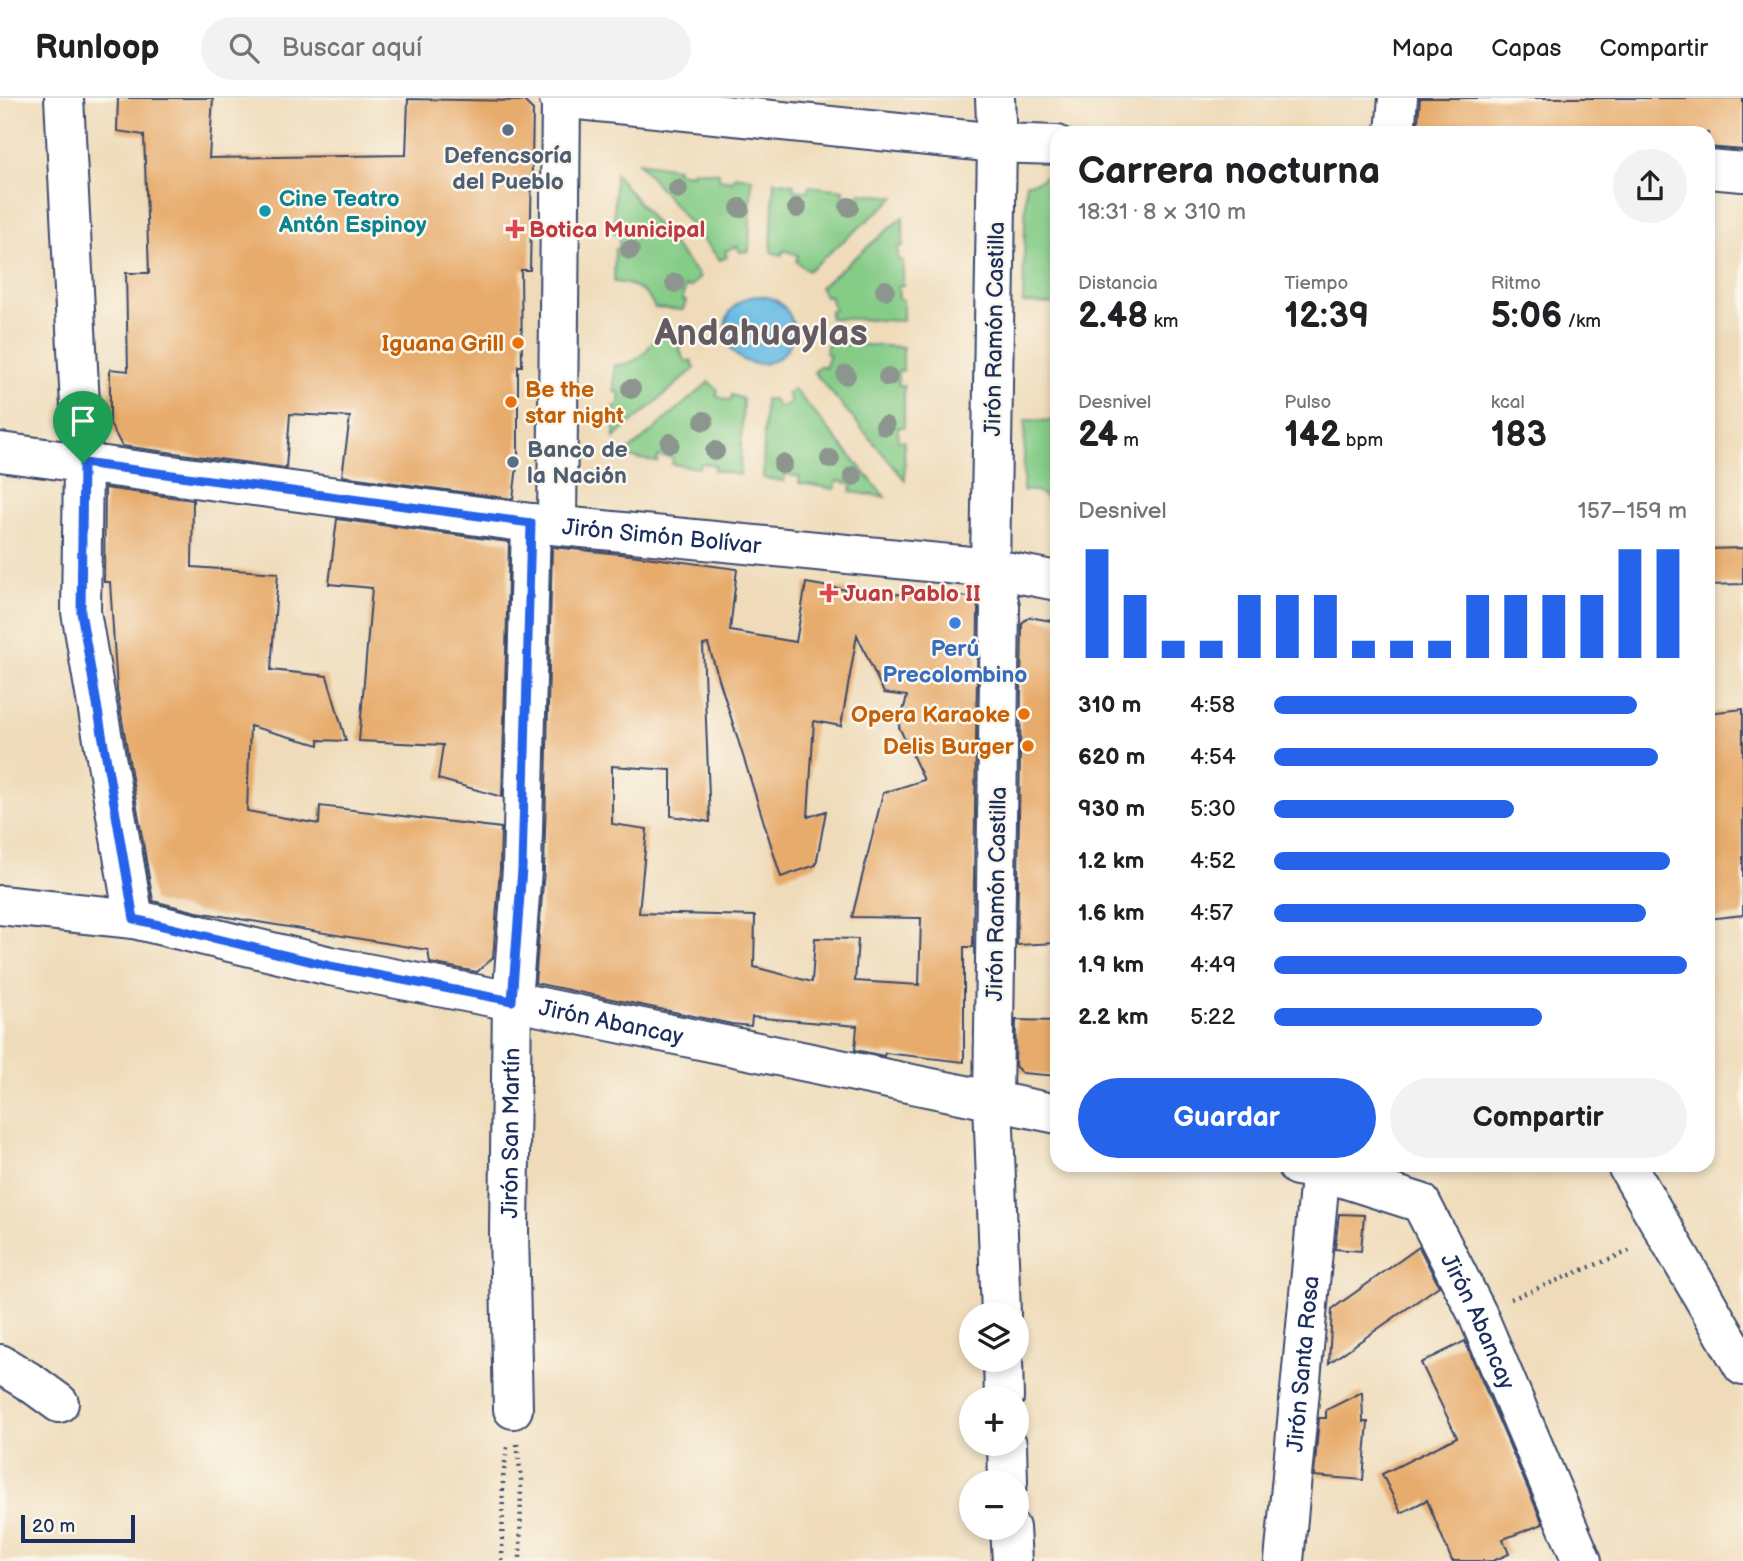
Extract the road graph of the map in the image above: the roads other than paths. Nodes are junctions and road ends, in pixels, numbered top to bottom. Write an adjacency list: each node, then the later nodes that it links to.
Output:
1 (64, 98): 11 (street)
2 (995, 98): 6 (street, Jirón Ramón Castilla)
3 (1398, 98): 5 (street)
4 (560, 99): 6 (street); 12 (street, Jirón San Martín)
5 (1396, 126)
6 (997, 143): 7 (street); 13 (street, Jirón Ramón Castilla)
7 (1050, 145)
8 (1715, 170): 9 (street)
9 (1743, 172)
10 (0, 452): 11 (street, Jirón Simón Bolívar)
11 (83, 463): 12 (street, Jirón Simón Bolívar); 16 (street)
12 (544, 524): 13 (street, Jirón Simón Bolívar); 17 (street, Jirón San Martín)
13 (990, 568): 14 (street, Jirón Simón Bolívar); 18 (street, Jirón Ramón Castilla)
14 (1050, 580)
15 (0, 905): 16 (street, Jirón Abancay)
16 (134, 919): 17 (street, Jirón Abancay)
17 (512, 1001): 18 (street, Jirón Abancay); 27 (street, Jirón San Martín)
18 (993, 1101): 19 (street, Jirón Abancay); 23 (street, Jirón Ramón Castilla)
19 (1050, 1113)
20 (1313, 1172): 30 (street, Jirón Santa Rosa)
21 (1328, 1172): 31 (street, Jirón Abancay)
22 (1631, 1172): 25 (street)
23 (1000, 1302)
24 (0, 1364): 26 (street)
25 (1743, 1366)
26 (59, 1403)
27 (513, 1409)
28 (1011, 1540): 29 (street)
29 (1012, 1561)
30 (1284, 1561)
31 (1581, 1561)

